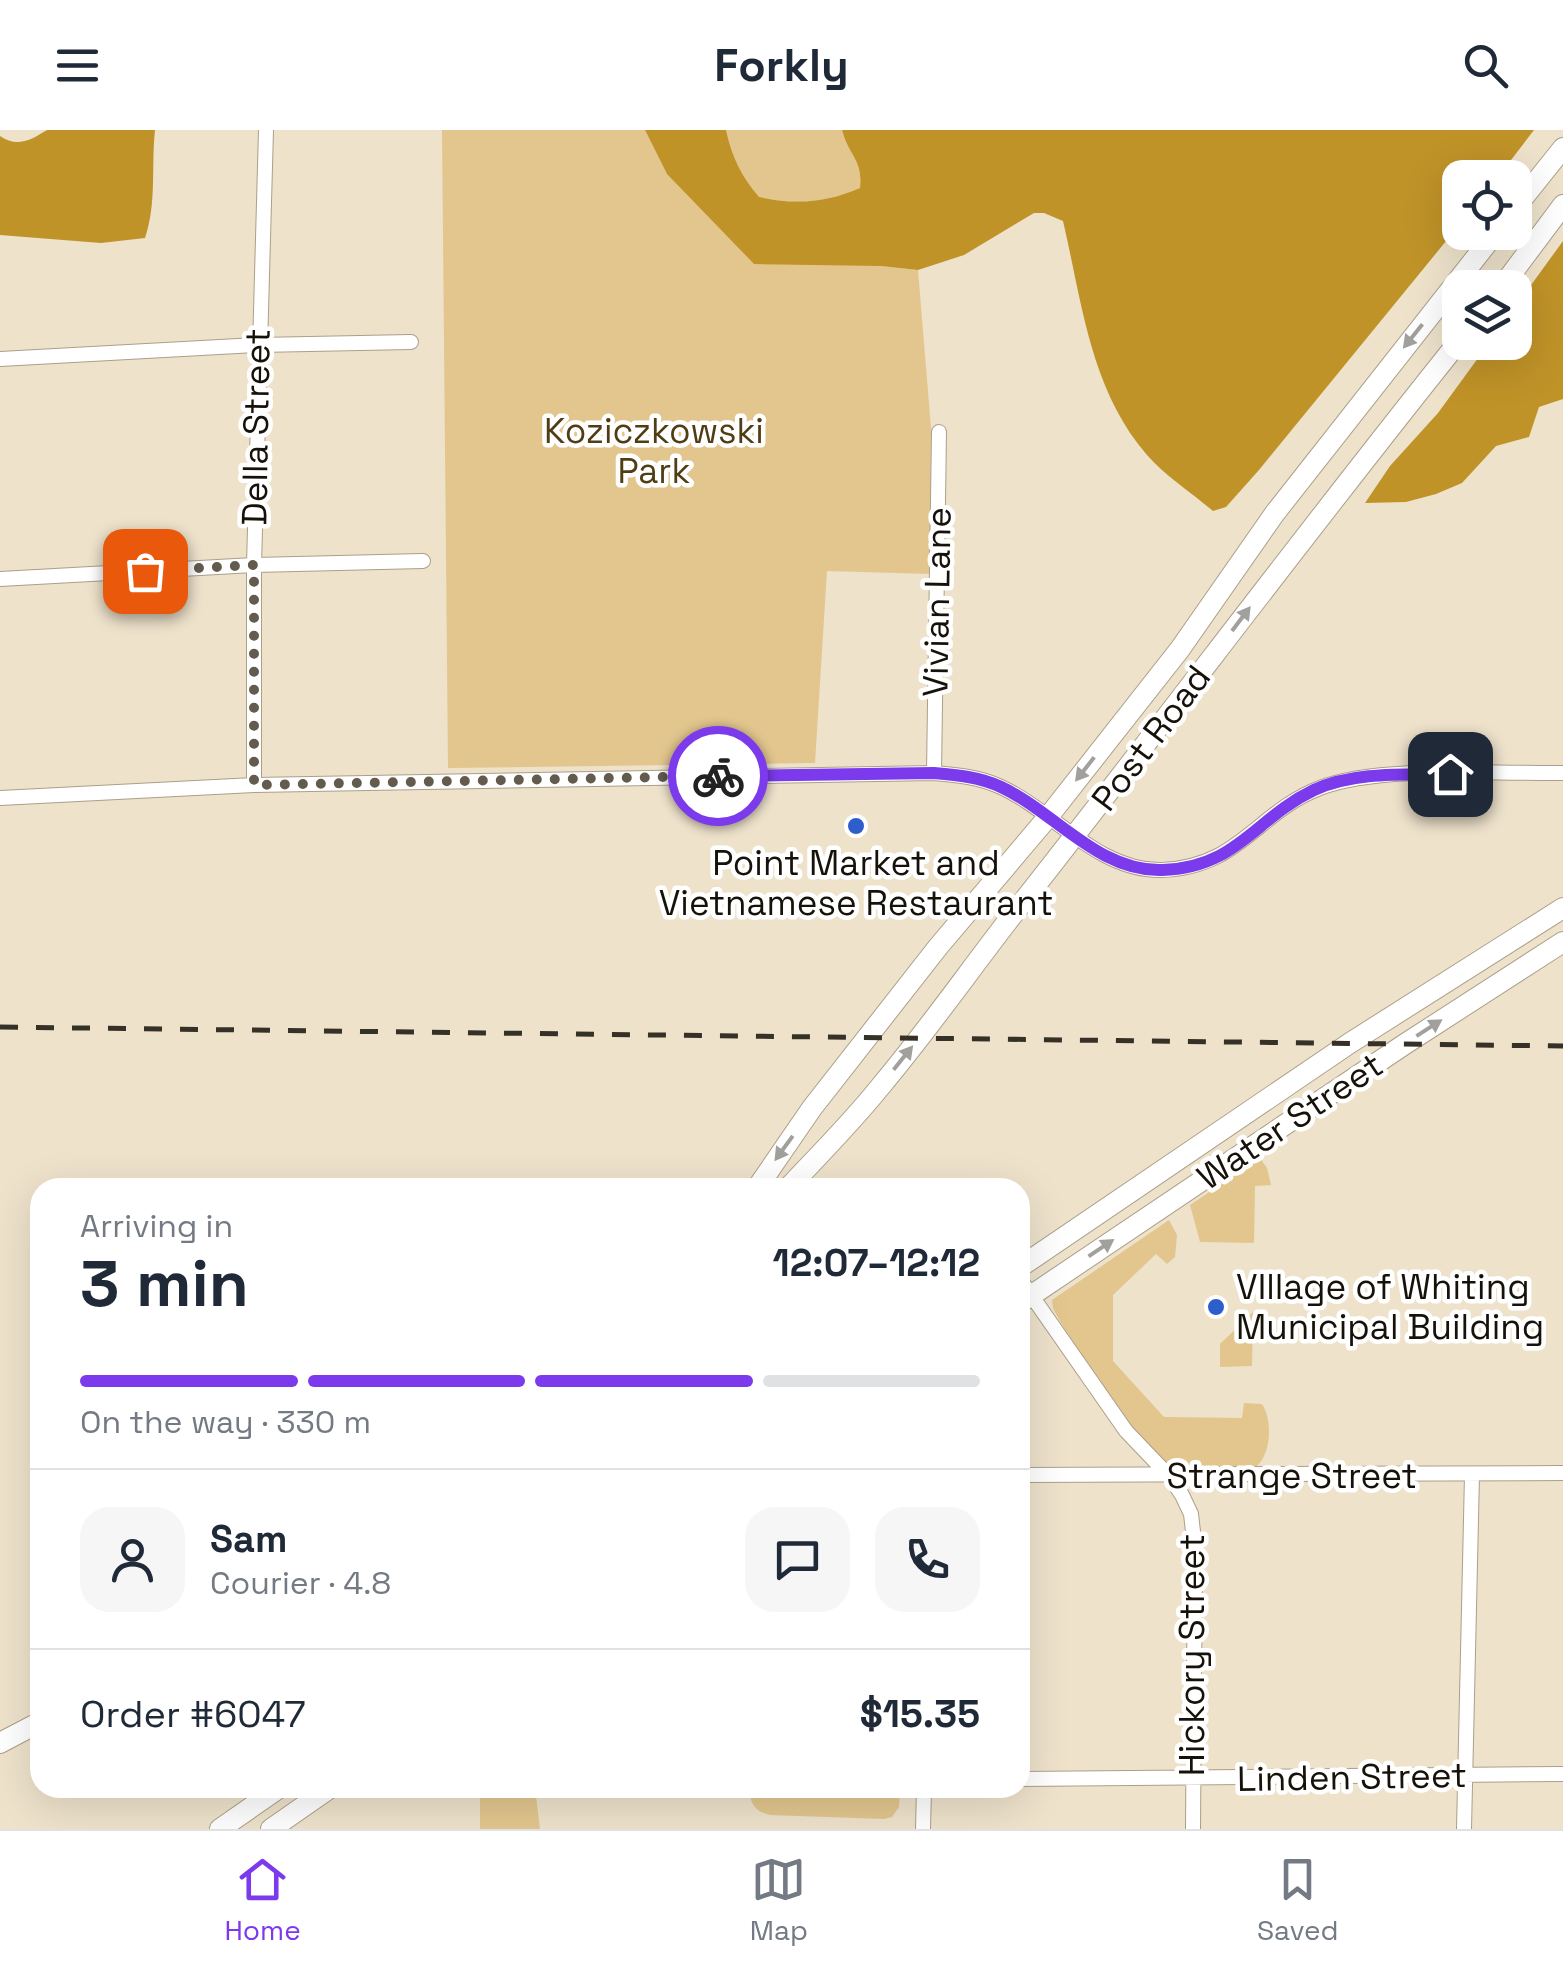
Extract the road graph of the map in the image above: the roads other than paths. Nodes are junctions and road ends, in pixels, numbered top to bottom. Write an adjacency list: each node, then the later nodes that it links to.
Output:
1 (266, 130): 8 (street, Della Street)
2 (1563, 148): 3 (main road)
3 (1532, 187)
4 (1563, 205): 6 (main road)
5 (1482, 250): 19 (main road, Post Road, one-way to 19)
6 (1514, 270)
7 (412, 342): 8 (street)
8 (258, 345): 9 (street); 13 (street, Della Street)
9 (0, 359)
10 (1444, 360): 20 (main road, Post Road, one-way to 10)
11 (939, 432): 15 (street, Vivian Lane)
12 (423, 562): 13 (street)
13 (254, 565): 14 (street); 17 (street, Della Street)
14 (0, 578)
15 (934, 773): 17 (street); 19 (street)
16 (1563, 773): 20 (street)
17 (254, 785): 18 (street)
18 (0, 798)
19 (1048, 817): 20 (street); 23 (main road, Post Road, one-way to 23)
20 (1076, 836): 24 (main road, Post Road, one-way to 20)
21 (1563, 908): 25 (main road, Water Street)
22 (1563, 942): 26 (main road, Water Street, one-way to 22)
23 (764, 1178)
24 (797, 1178)
25 (1030, 1260)
26 (1030, 1288)
27 (1030, 1300): 31 (street, Hickory Street)
28 (1563, 1473): 30 (street, Strange Street)
29 (1030, 1475): 31 (street, Strange Street)
30 (1472, 1475): 31 (street, Strange Street); 35 (street)
31 (1170, 1477): 36 (street, Hickory Street)
32 (30, 1727): 33 (main road)
33 (0, 1743)
34 (1563, 1774): 35 (street, Linden Street)
35 (1465, 1776): 36 (street, Linden Street); 45 (street)
36 (1194, 1778): 37 (street, Linden Street); 44 (street, Hickory Street)
37 (1030, 1779)
38 (265, 1798): 41 (main road)
39 (316, 1798): 42 (main road)
40 (924, 1798): 43 (street)
41 (220, 1829)
42 (271, 1829)
43 (923, 1829)
44 (1192, 1829)
45 (1464, 1829)

